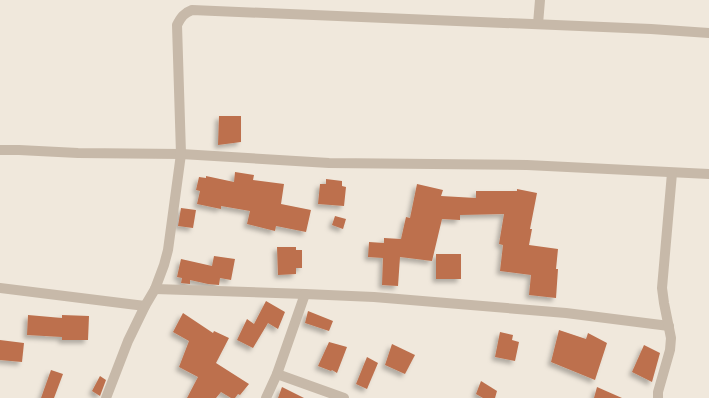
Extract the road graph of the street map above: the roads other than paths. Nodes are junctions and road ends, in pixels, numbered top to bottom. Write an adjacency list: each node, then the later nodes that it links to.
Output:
1 (540, 0): 2 (street)
2 (538, 24): 3 (street); 5 (street)
3 (709, 33)
4 (0, 150): 5 (street)
5 (181, 154): 6 (street); 9 (street)
6 (672, 173): 7 (street); 12 (street)
7 (709, 174)
8 (0, 288): 11 (street)
9 (156, 290): 10 (street); 11 (street)
10 (305, 294): 12 (street); 13 (street)
11 (145, 306): 14 (street)
12 (669, 326): 17 (street)
13 (277, 374): 15 (street); 16 (street)
14 (106, 398)
15 (266, 398)
16 (344, 398)
17 (658, 398)

